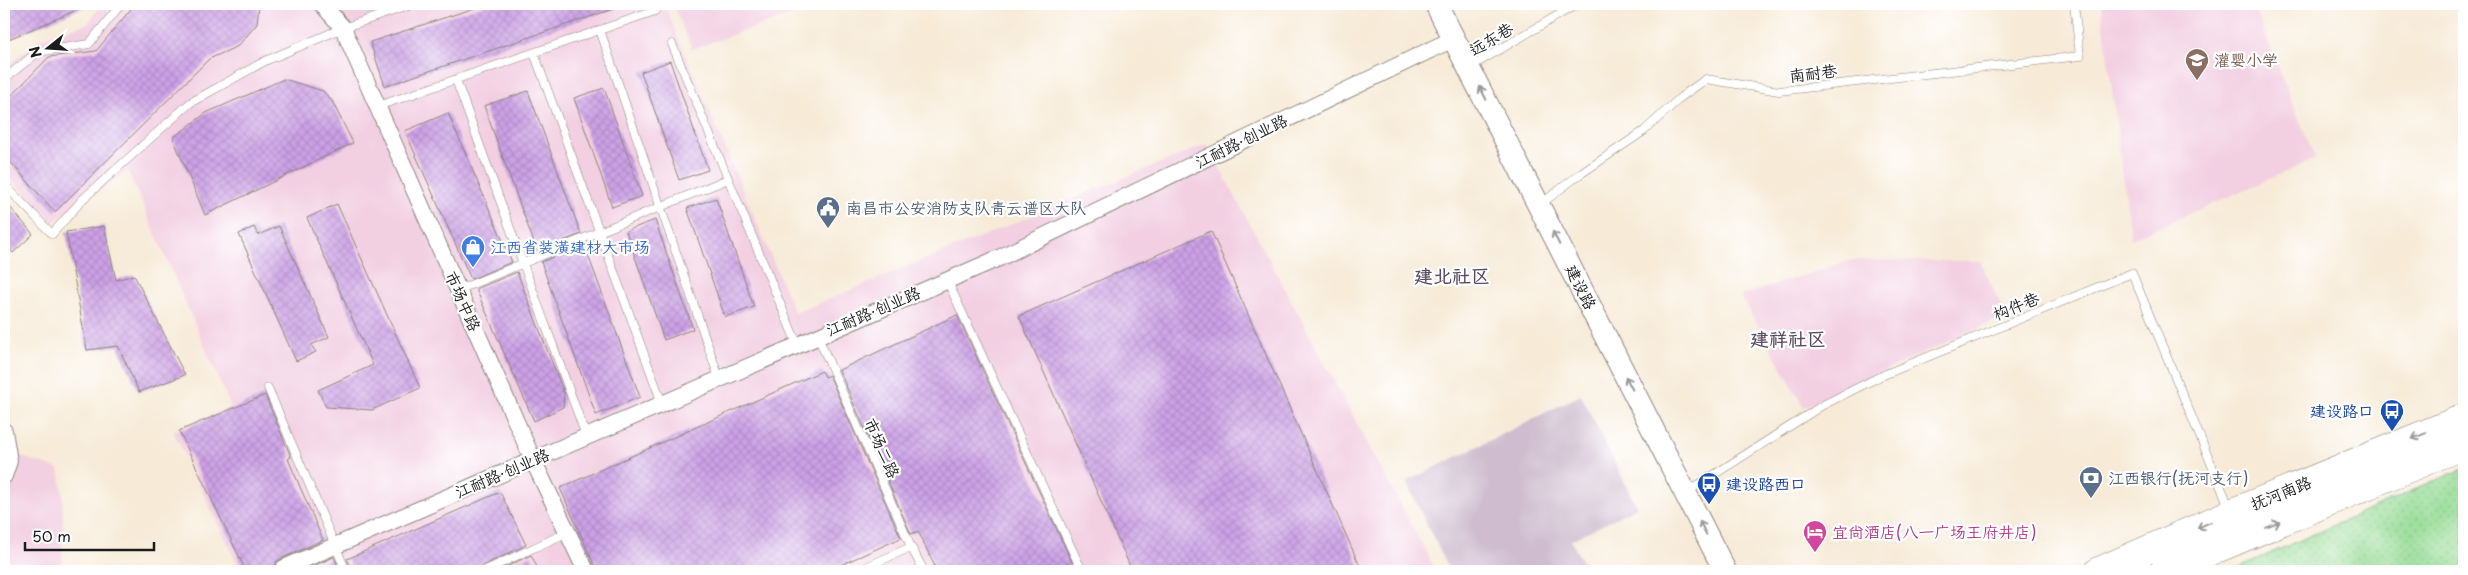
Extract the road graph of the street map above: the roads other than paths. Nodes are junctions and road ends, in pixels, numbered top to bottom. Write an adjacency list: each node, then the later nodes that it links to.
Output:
1 (121, 4): 14 (lane)
2 (322, 4): 8 (street, 市场中路)
3 (414, 4): 8 (lane)
4 (652, 4): 9 (lane)
5 (1436, 4): 10 (main road, 建设路)
6 (1577, 4): 13 (lane, 远东巷)
7 (2074, 4): 19 (lane, 南耐巷)
8 (344, 28): 16 (street, 市场中路); 18 (lane)
9 (600, 30): 12 (lane); 20 (lane)
10 (1455, 38): 13 (main road, 建设路); 23 (street, 江耐路·创业路)
11 (672, 44): 17 (lane)
12 (534, 53): 15 (lane); 21 (lane)
13 (1470, 67): 19 (main road, 建设路, one-way to 13)
14 (4, 79)
15 (456, 80): 16 (lane); 22 (lane)
16 (378, 106): 24 (street, 市场中路)
17 (728, 179): 20 (lane); 26 (lane)
18 (4, 184)
19 (1540, 206): 36 (main road, 建设路, one-way to 19)
20 (661, 207): 21 (lane); 27 (lane)
21 (599, 232): 22 (lane); 29 (lane)
22 (523, 263): 24 (lane); 32 (lane)
23 (947, 280): 25 (street, 江耐路·创业路); 47 (lane)
24 (458, 290): 34 (street, 市场中路)
25 (817, 335): 26 (street, 江耐路·创业路); 40 (lane, 市场二路)
26 (797, 344): 27 (street, 江耐路·创业路)
27 (719, 378): 29 (street, 江耐路·创业路)
28 (268, 388): 39 (lane)
29 (662, 403): 32 (street, 江耐路·创业路)
30 (2464, 418): 37 (highway, 抚河南路, one-way to 37)
31 (4, 431): 35 (street)
32 (586, 436): 34 (street, 江耐路·创业路)
33 (2464, 444): 50 (highway, 抚河南路, one-way to 33)
34 (533, 460): 38 (street, 市场中路); 39 (street, 江耐路·创业路)
35 (4, 476)
36 (1685, 494): 37 (lane, 构件巷); 48 (main road, 建设路, one-way to 36)
37 (2231, 513): 49 (highway, 抚河南路, one-way to 49)
38 (568, 532): 43 (lane); 44 (street, 市场中路)
39 (334, 546): 41 (street, 江耐路·创业路); 42 (lane)
40 (911, 547): 45 (lane); 46 (lane, 市场二路)
41 (284, 568)
42 (346, 571)
43 (484, 571)
44 (586, 571)
45 (858, 571)
46 (924, 571)
47 (1082, 571)
48 (1725, 571)
49 (2099, 571)
50 (2164, 571)

